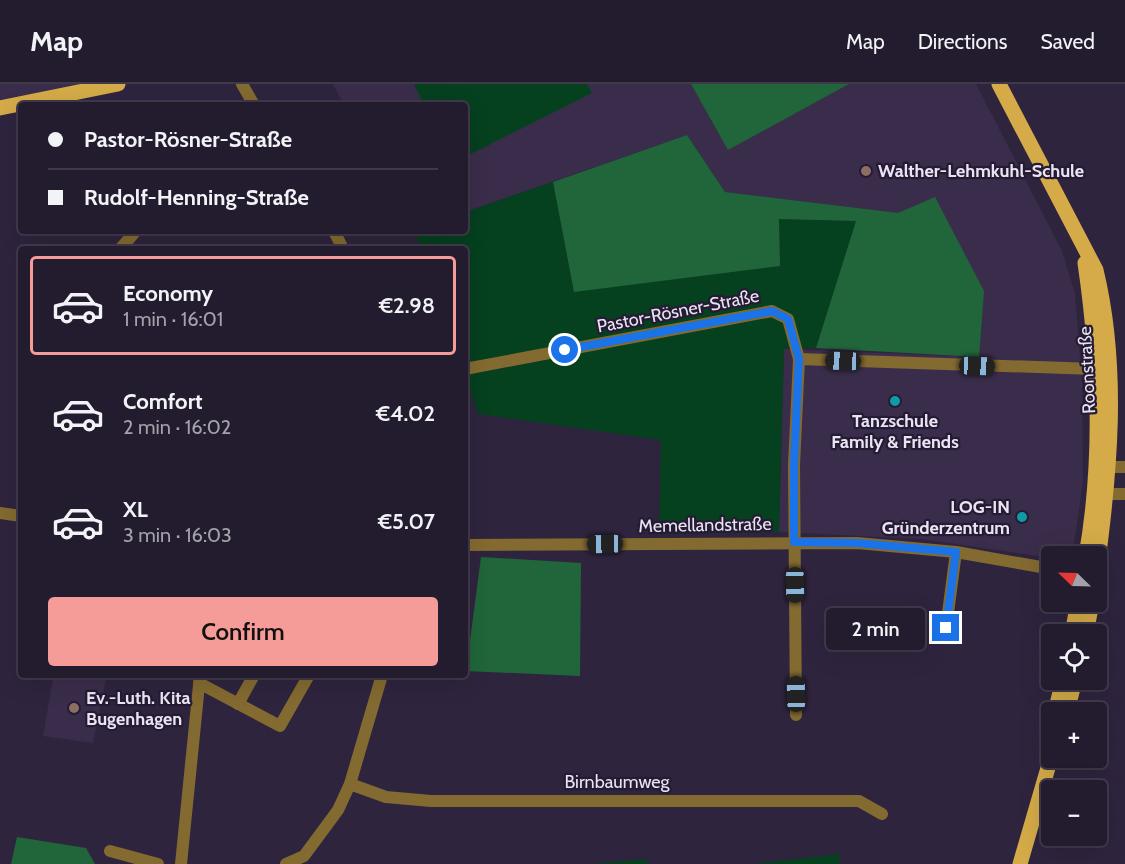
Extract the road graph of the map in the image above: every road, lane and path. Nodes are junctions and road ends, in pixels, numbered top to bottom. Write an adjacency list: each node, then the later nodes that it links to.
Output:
1 (98, 84): 5 (main road)
2 (118, 84): 5 (main road)
3 (243, 84): 7 (street)
4 (999, 84): 12 (main road, Roonstraße)
5 (78, 92): 6 (main road)
6 (29, 102)
7 (252, 102)
8 (18, 104): 9 (main road)
9 (0, 108)
10 (133, 234): 11 (street)
11 (123, 246)
12 (1083, 248): 15 (main road, Roonstraße); 16 (main road, Roonstraße)
13 (799, 359): 14 (street, Pastor-Rösner-Straße); 15 (street); 22 (street, Pastor-Rösner-Straße)
14 (468, 368)
15 (1095, 369): 18 (main road, Roonstraße)
16 (1109, 467): 17 (street); 18 (main road, Roonstraße); 18 (street)
17 (1125, 467)
18 (1099, 485): 19 (street); 24 (main road); 25 (main road)
19 (1125, 494)
20 (0, 513): 21 (street)
21 (18, 516)
22 (794, 542): 23 (street, Memellandstraße); 26 (street, Memellandstraße); 34 (street, Pastor-Rösner-Straße)
23 (468, 545)
24 (1088, 546)
25 (1097, 546)
26 (956, 552): 27 (street, Memellandstraße); 28 (street)
27 (1041, 567)
28 (946, 628)
29 (252, 678): 33 (street)
30 (307, 678): 33 (street)
31 (381, 678): 36 (street)
32 (200, 679): 33 (street); 40 (street)
33 (238, 704)
34 (796, 715)
35 (1047, 768): 42 (main road)
36 (350, 784): 37 (street, Birnbaumweg); 41 (street)
37 (882, 814)
38 (110, 851): 39 (street)
39 (156, 864)
40 (182, 864)
41 (286, 864)
42 (1020, 864)

